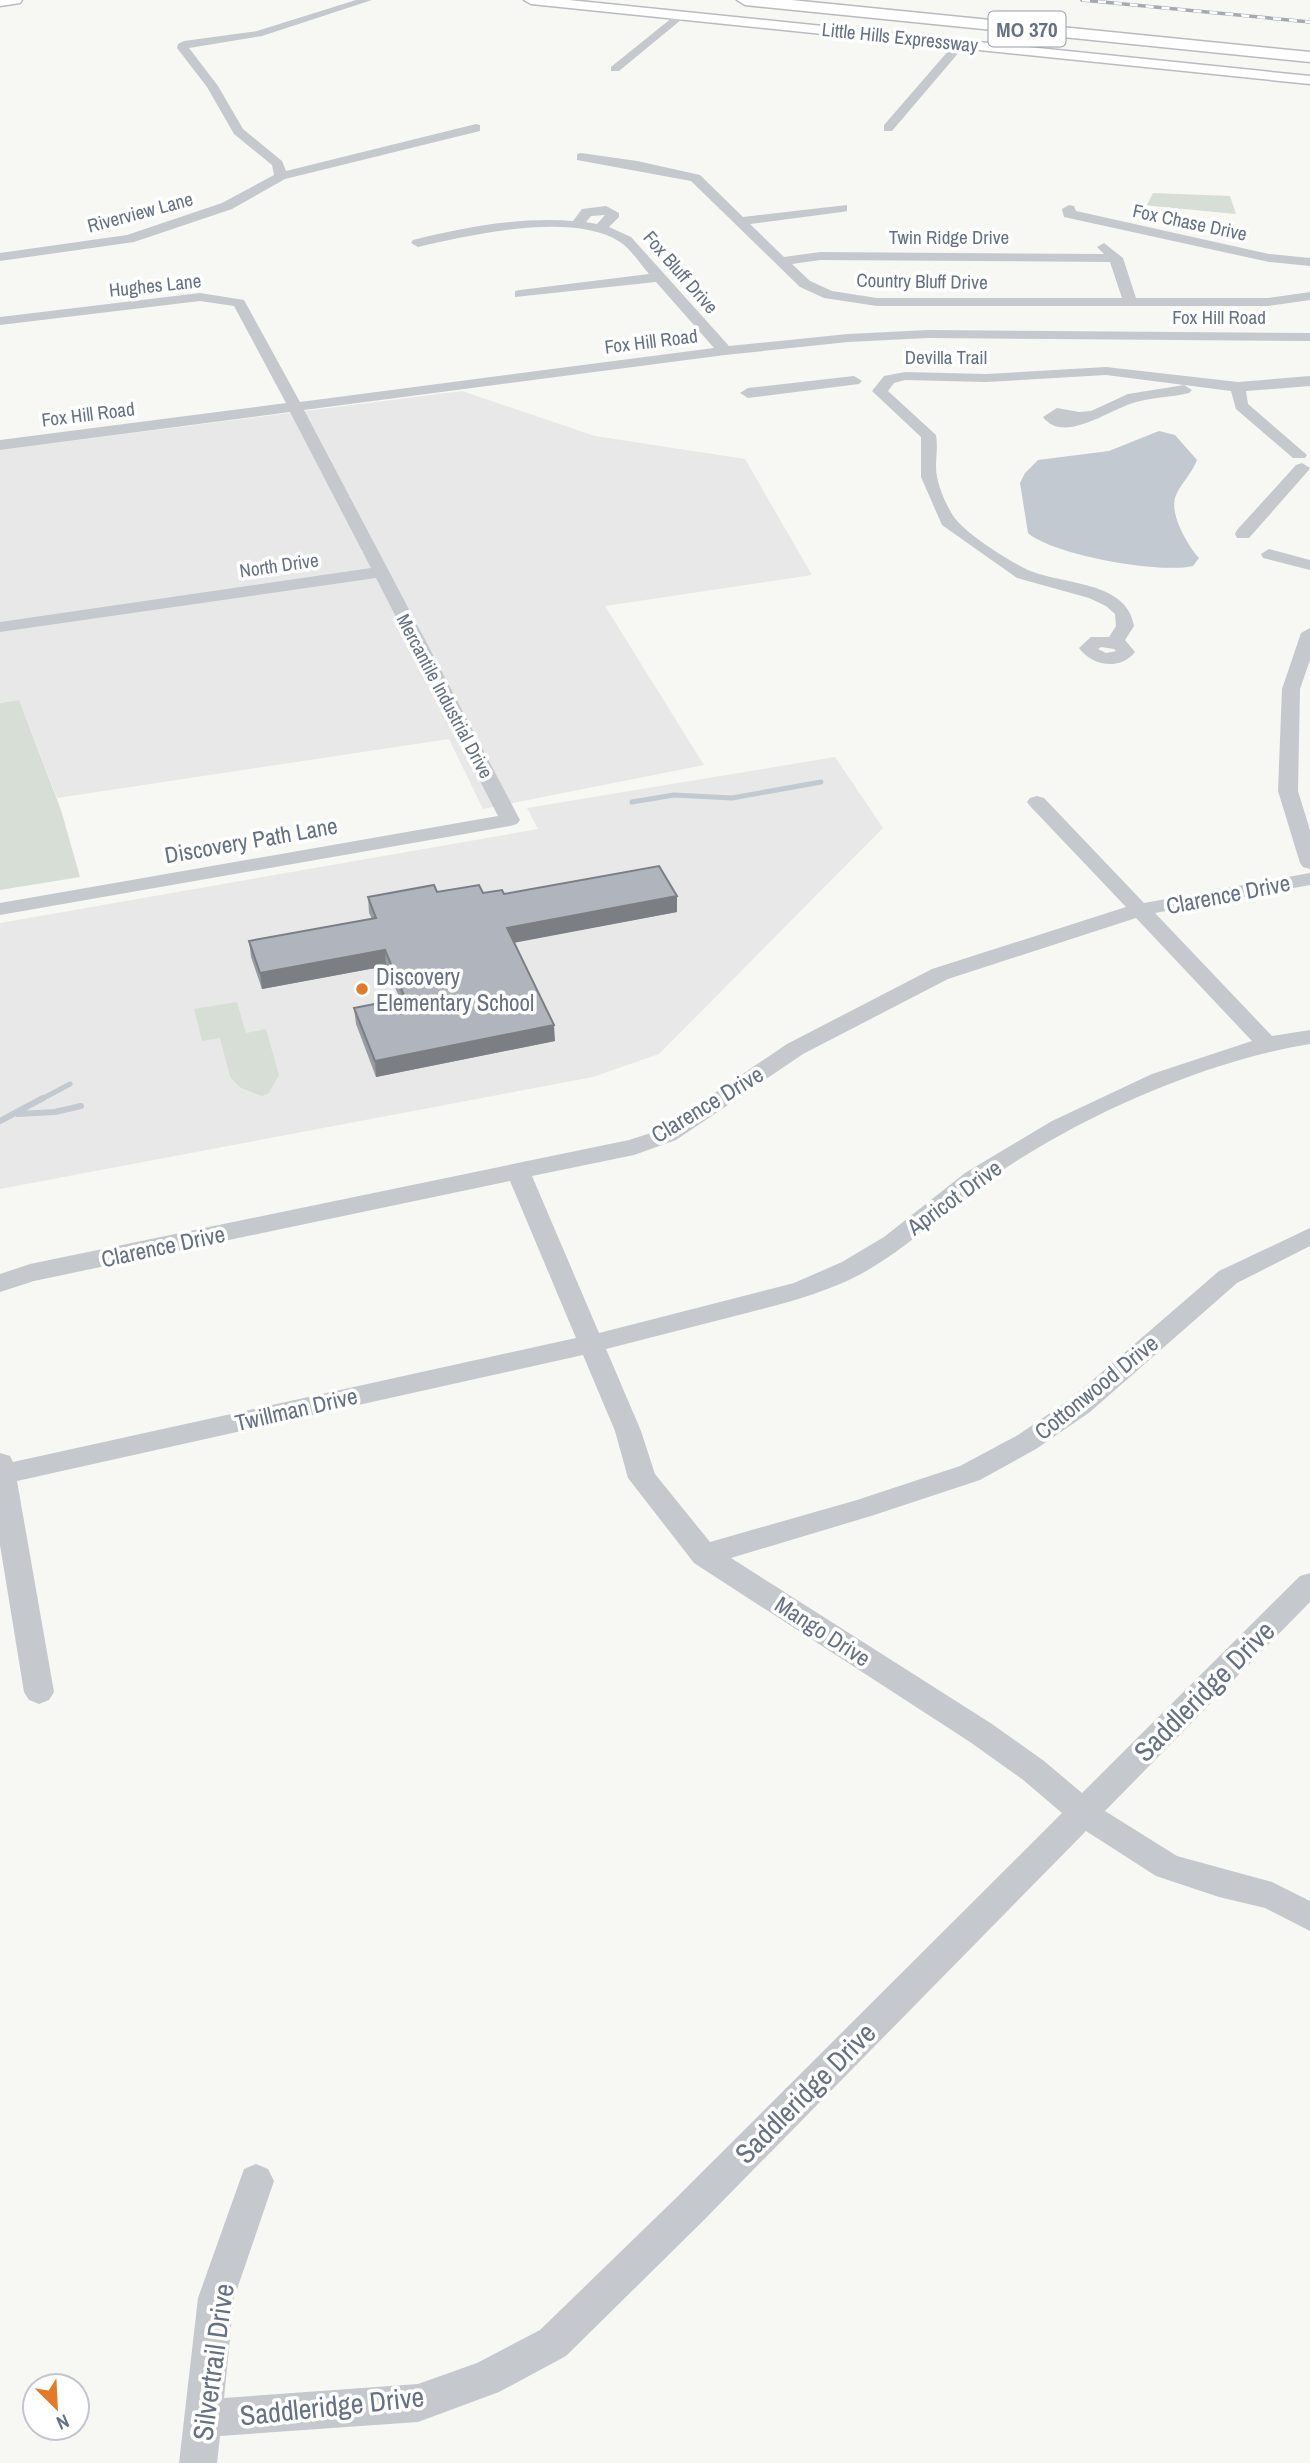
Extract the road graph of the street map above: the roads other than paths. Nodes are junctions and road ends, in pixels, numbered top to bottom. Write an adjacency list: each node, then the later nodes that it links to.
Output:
1 (15, 0): 6 (main road)
2 (367, 0): 16 (street)
3 (531, 0): 7 (main road, Little Hills Expressway)
4 (745, 0): 10 (highway, MO 370)
5 (816, 0): 9 (highway, MO 370)
6 (0, 2)
7 (682, 15): 8 (main road, Little Hills Expressway); 11 (street)
8 (960, 44): 12 (main road, Little Hills Expressway); 14 (street)
9 (1310, 50)
10 (1310, 57)
11 (615, 69)
12 (1310, 80)
13 (476, 128): 16 (street, Riverview Lane)
14 (888, 128)
15 (581, 157): 19 (street, Country Bluff Drive)
16 (281, 176): 22 (street, Riverview Lane)
17 (842, 208): 19 (street)
18 (1069, 209): 25 (street, Fox Chase Drive)
19 (742, 221): 24 (street, Country Bluff Drive)
20 (418, 243): 26 (street, Fox Bluff Drive)
21 (1101, 244): 23 (street)
22 (0, 257)
23 (1116, 258): 24 (street, Twin Ridge Drive); 29 (street)
24 (782, 261): 29 (street, Country Bluff Drive)
25 (1310, 262)
26 (659, 277): 27 (street); 34 (street, Fox Bluff Drive)
27 (520, 294)
28 (1310, 296): 29 (street, Country Bluff Drive)
29 (1129, 302): 31 (street); 32 (street)
30 (0, 321): 42 (street, Hughes Lane)
31 (1132, 335): 32 (street, Fox Hill Road); 34 (street, Fox Hill Road)
32 (1151, 336): 33 (street, Fox Hill Road)
33 (1310, 337)
34 (725, 351): 42 (street, Fox Hill Road)
35 (1310, 376): 36 (street, Devilla Trail)
36 (1158, 377): 37 (street, Devilla Trail); 39 (street, Devilla Trail)
37 (1191, 382): 40 (street, Devilla Trail); 43 (street)
38 (1310, 382): 40 (street, Devilla Trail)
39 (885, 383): 41 (street); 52 (street, Devilla Trail)
40 (1238, 387): 45 (street)
41 (748, 393)
42 (294, 407): 44 (street, Fox Hill Road); 49 (street)
43 (1077, 417)
44 (0, 445)
45 (1305, 462): 46 (street)
46 (1243, 534)
47 (1269, 554): 48 (street)
48 (1310, 565)
49 (380, 572): 50 (street, North Drive); 54 (street, Mercantile Industrial Drive)
50 (0, 627)
51 (1310, 633): 55 (street)
52 (1115, 642)
53 (1037, 802): 58 (street)
54 (510, 820): 57 (street, Discovery Path Lane)
55 (1310, 863)
56 (1310, 878): 58 (street, Clarence Drive)
57 (0, 909)
58 (1139, 910): 60 (street); 61 (street, Clarence Drive)
59 (1310, 1037): 60 (street, Apricot Drive)
60 (1267, 1044): 64 (street, Apricot Drive)
61 (518, 1172): 63 (street, Clarence Drive); 64 (street, Mango Drive)
62 (1310, 1236): 66 (street, Cottonwood Drive)
63 (0, 1283)
64 (592, 1344): 65 (street, Twillman Drive); 66 (street, Mango Drive)
65 (1, 1471): 68 (street)
66 (704, 1555): 69 (street, Mango Drive)
67 (1310, 1584): 69 (street, Saddleridge Drive)
68 (39, 1692)
69 (1082, 1812): 70 (street, Mango Drive); 72 (street, Saddleridge Drive)
70 (1310, 1917)
71 (256, 2181): 72 (street, Silvertrail Drive)
72 (204, 2418): 73 (street, Silvertrail Drive)
73 (198, 2463)

